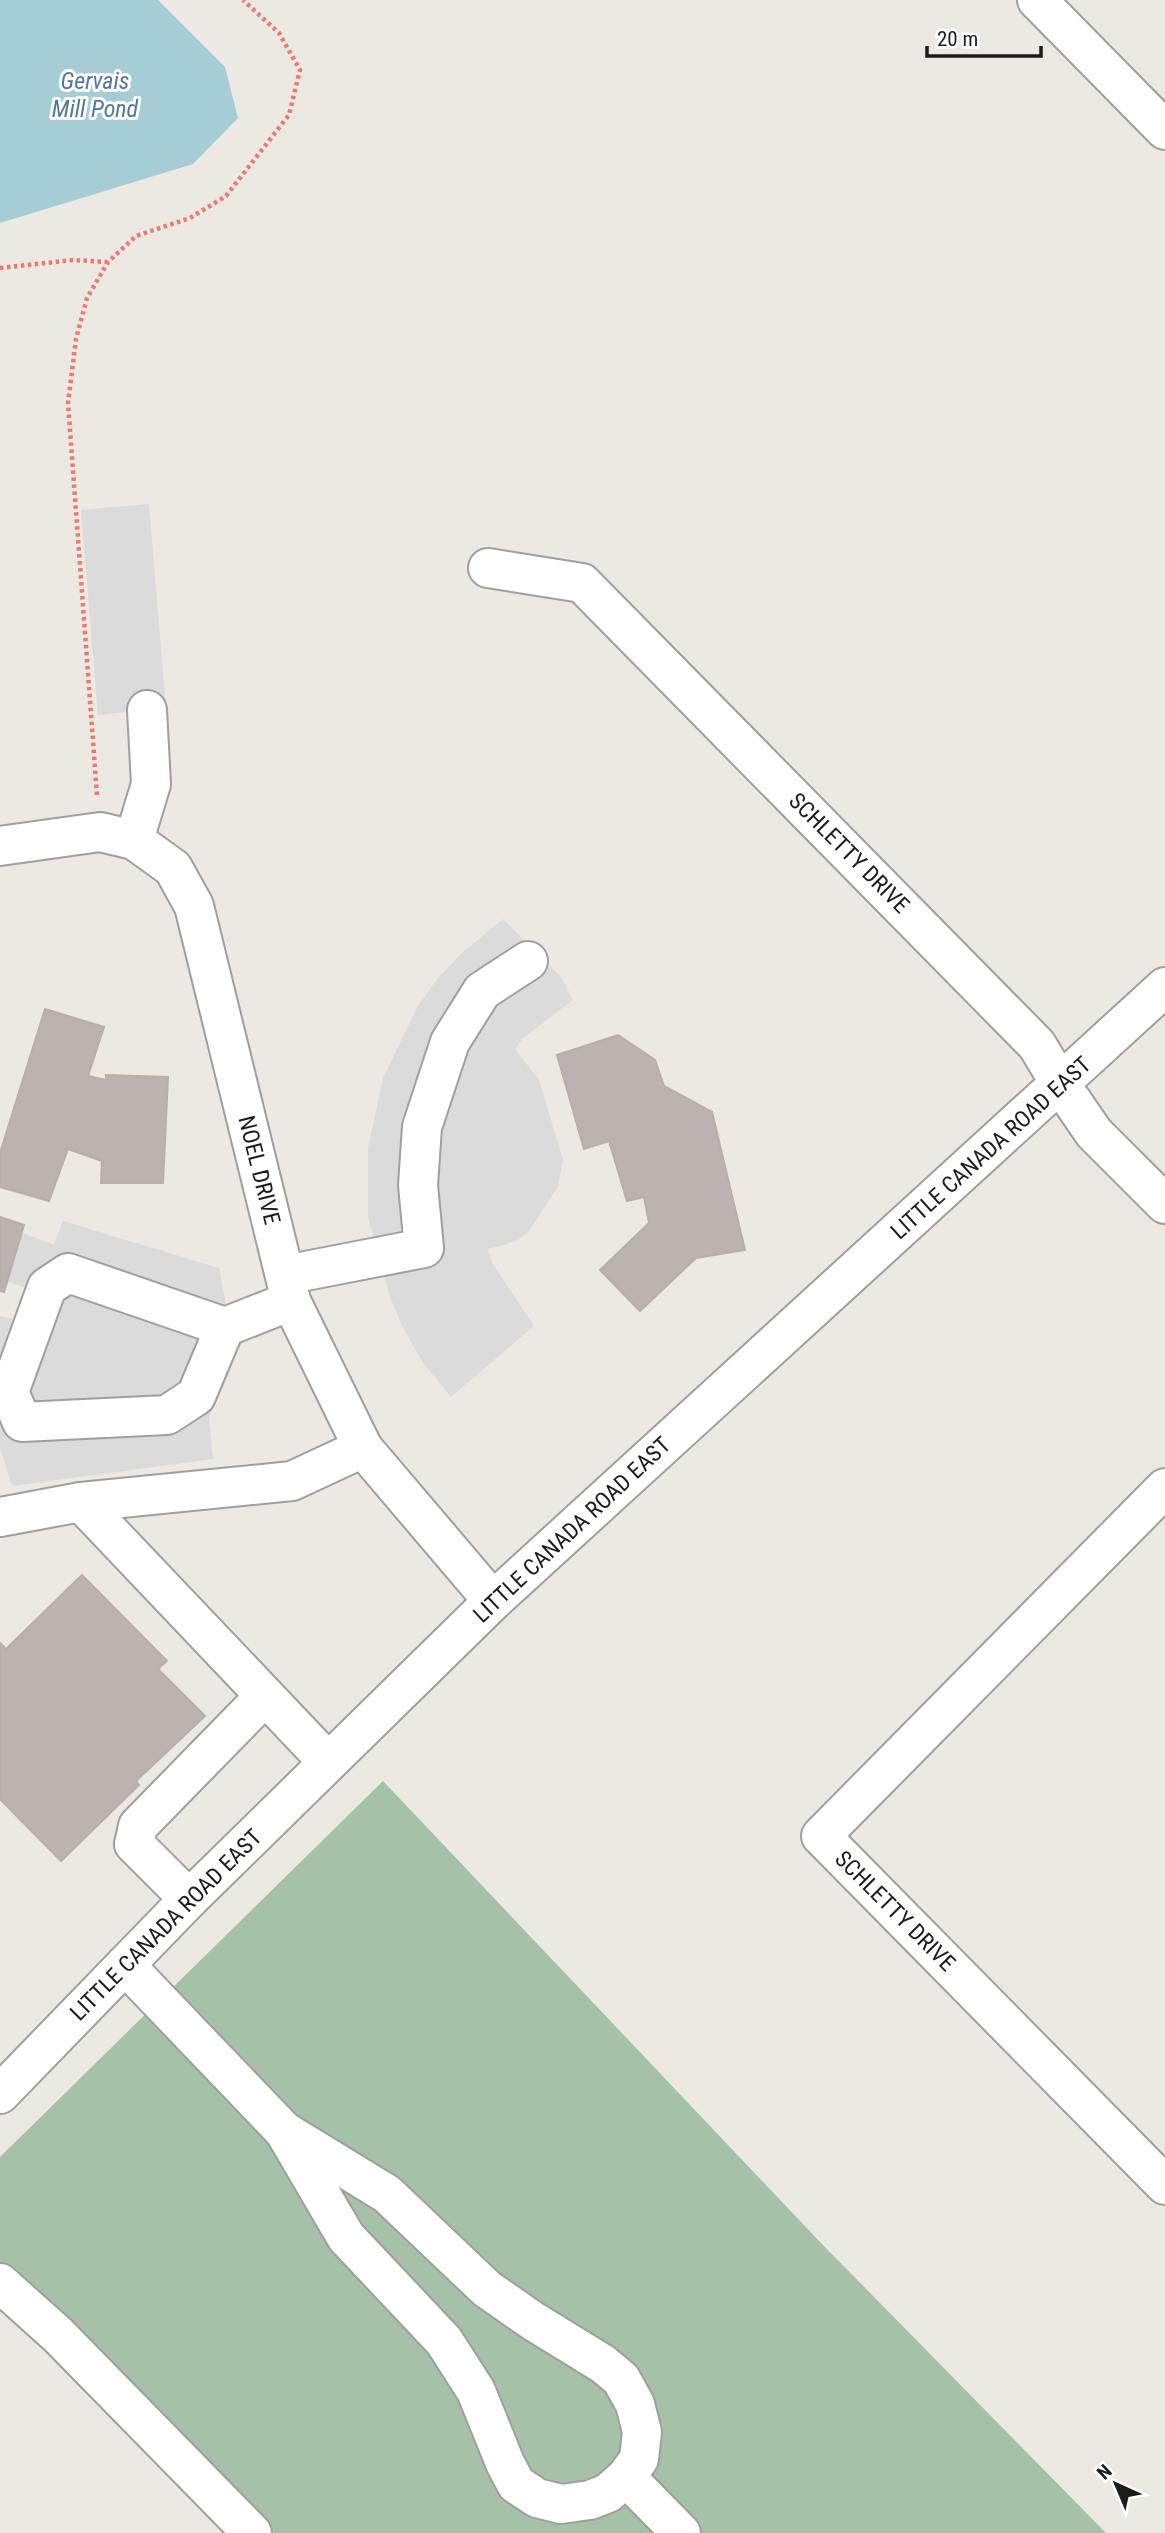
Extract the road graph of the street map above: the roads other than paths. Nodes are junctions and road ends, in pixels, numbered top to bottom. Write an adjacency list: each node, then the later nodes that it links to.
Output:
1 (1037, 0): 2 (street)
2 (1165, 130)
3 (488, 568): 9 (street, SCHLETTY DRIVE)
4 (147, 710): 5 (street)
5 (134, 840): 6 (street, NOEL DRIVE); 11 (street, NOEL DRIVE)
6 (0, 846)
7 (528, 961): 11 (street)
8 (1165, 987): 9 (street, LITTLE CANADA ROAD EAST)
9 (1060, 1085): 10 (street, SCHLETTY DRIVE); 17 (street, LITTLE CANADA ROAD EAST)
10 (1165, 1205)
11 (288, 1288): 12 (street); 13 (street, NOEL DRIVE)
12 (225, 1327): 12 (street)
13 (363, 1448): 15 (street); 17 (street, NOEL DRIVE)
14 (1165, 1488): 24 (street, SCHLETTY DRIVE)
15 (80, 1502): 16 (street); 18 (street)
16 (0, 1517)
17 (493, 1601): 19 (street, LITTLE CANADA ROAD EAST)
18 (265, 1696): 19 (street); 20 (street)
19 (328, 1762): 20 (street, LITTLE CANADA ROAD EAST)
20 (189, 1899): 21 (street, LITTLE CANADA ROAD EAST)
21 (125, 1965): 22 (street, LITTLE CANADA ROAD EAST); 23 (street)
22 (0, 2094)
23 (284, 2131): 26 (street); 26 (street)
24 (1165, 2185)
25 (0, 2283): 27 (street)
26 (626, 2477): 28 (street)
27 (252, 2533)
28 (681, 2533)

